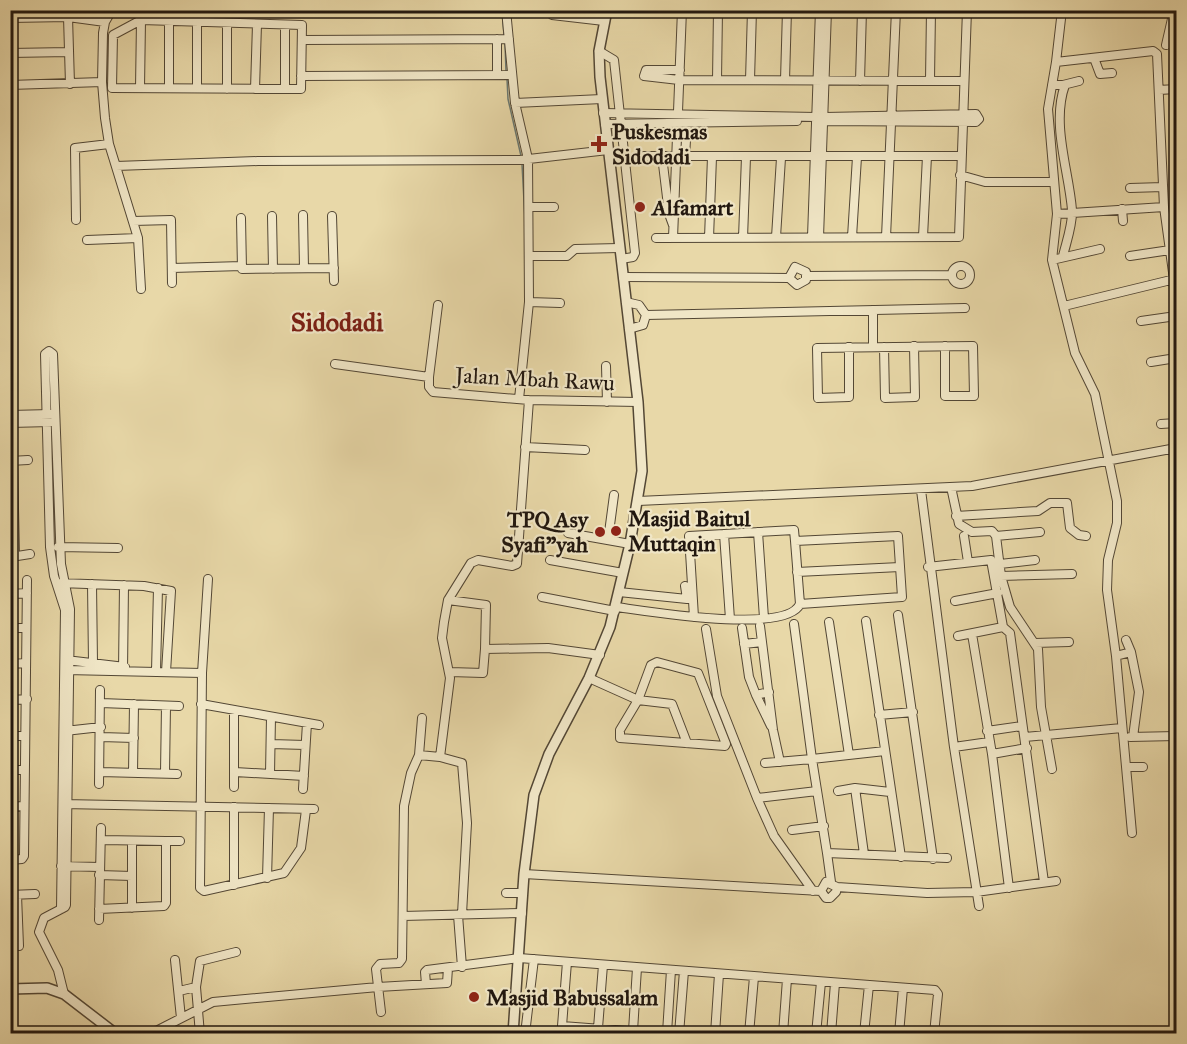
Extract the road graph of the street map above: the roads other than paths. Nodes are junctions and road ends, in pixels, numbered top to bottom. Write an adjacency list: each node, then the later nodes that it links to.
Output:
1 (112, 10): 23 (street)
2 (507, 10): 28 (street)
3 (607, 10): 22 (street)
4 (682, 10): 36 (street)
5 (718, 10): 41 (street)
6 (752, 10): 42 (street)
7 (788, 10): 43 (street)
8 (820, 10): 44 (street)
9 (827, 10): 44 (street)
10 (862, 10): 47 (street)
11 (896, 10): 45 (street)
12 (931, 10): 46 (street)
13 (967, 10): 48 (street)
14 (1062, 10): 34 (street)
15 (1174, 10): 30 (street)
16 (67, 14): 19 (street); 23 (street); 32 (street)
17 (578, 14): 18 (street); 22 (street)
18 (552, 15)
19 (10, 18)
20 (141, 20): 21 (street); 54 (street); 54 (street)
21 (169, 21): 24 (street); 55 (street)
22 (604, 21): 31 (street)
23 (105, 22): 50 (street)
24 (197, 22): 25 (street); 56 (street)
25 (227, 23): 26 (street); 57 (street)
26 (256, 24): 27 (street); 58 (street)
27 (285, 25): 29 (street); 59 (street)
28 (504, 39): 29 (street); 38 (street); 38 (street)
29 (302, 40): 39 (street)
30 (1166, 45)
31 (599, 51): 62 (street); 66 (street)
32 (69, 52): 33 (street); 51 (street)
33 (10, 53)
34 (1056, 62): 35 (street); 53 (street)
35 (1096, 64): 37 (street); 61 (street)
36 (680, 70): 40 (street); 40 (street)
37 (1112, 74)
38 (506, 75): 39 (street); 63 (street)
39 (301, 76): 59 (street)
40 (679, 80): 41 (street); 70 (street)
41 (717, 80): 42 (street)
42 (750, 80): 43 (street)
43 (785, 80): 44 (street)
44 (821, 80): 47 (street); 69 (street)
45 (893, 80): 46 (street); 47 (street); 67 (street)
46 (930, 80): 48 (street)
47 (860, 81)
48 (964, 81): 68 (street)
49 (1079, 81): 53 (street)
50 (102, 82): 51 (street); 74 (street)
51 (70, 84): 52 (street)
52 (10, 85)
53 (1059, 85): 64 (street); 64 (street)
54 (140, 88): 55 (street)
55 (169, 88): 56 (street)
56 (197, 88): 57 (street)
57 (227, 89): 58 (street)
58 (255, 89): 59 (street)
59 (285, 89)
60 (1176, 89): 61 (street)
61 (1160, 90): 92 (street)
62 (602, 99): 63 (street); 65 (street)
63 (515, 103): 88 (street)
64 (1056, 109): 73 (street); 73 (street)
65 (603, 113): 66 (street); 71 (street)
66 (621, 114): 70 (street); 72 (street)
67 (892, 118): 68 (street); 69 (street); 86 (street)
68 (963, 118): 80 (street)
69 (820, 119): 70 (street); 84 (street)
70 (681, 121): 72 (street); 81 (street)
71 (605, 124): 72 (street); 75 (street)
72 (622, 124): 124 (street)
73 (1056, 126): 76 (street); 76 (street)
74 (109, 144): 89 (street); 103 (street)
75 (608, 150): 88 (street); 118 (street)
76 (1058, 154): 91 (street); 98 (street)
77 (644, 156): 78 (street)
78 (662, 156): 81 (street); 106 (street)
79 (927, 156): 80 (street); 86 (street); 111 (street)
80 (961, 156): 90 (street)
81 (681, 157): 82 (street); 106 (street)
82 (712, 157): 83 (street); 115 (street)
83 (746, 157): 87 (street); 116 (street)
84 (818, 157): 85 (street); 87 (street); 108 (street)
85 (857, 157): 86 (street); 109 (street)
86 (891, 157): 110 (street)
87 (781, 158): 107 (street)
88 (524, 159): 89 (street); 94 (street)
89 (116, 166): 104 (street)
90 (960, 175): 91 (street); 111 (street)
91 (1053, 182): 98 (street)
92 (1163, 187): 93 (street); 96 (street)
93 (1130, 188)
94 (529, 207): 95 (street); 121 (street)
95 (554, 207)
96 (1164, 207): 97 (street); 120 (street)
97 (1122, 209): 98 (street); 105 (street)
98 (1065, 213): 123 (street); 123 (street)
99 (303, 215): 127 (street)
100 (272, 216): 129 (street)
101 (332, 216): 128 (street)
102 (242, 218): 125 (street)
103 (76, 220)
104 (133, 221): 112 (street); 126 (street)
105 (1123, 221)
106 (673, 225): 114 (street)
107 (776, 237): 108 (street); 116 (street)
108 (816, 237): 109 (street)
109 (852, 237): 110 (street)
110 (886, 237): 111 (street)
111 (923, 237)
112 (138, 238): 117 (street); 135 (street)
113 (656, 238): 114 (street)
114 (673, 238): 115 (street)
115 (709, 238): 116 (street)
116 (743, 238)
117 (87, 240)
118 (619, 248): 121 (street); 124 (street)
119 (1100, 249): 123 (street)
120 (1170, 250): 122 (street); 132 (street)
121 (530, 256): 137 (street)
122 (1130, 256)
123 (1058, 258): 140 (street)
124 (621, 259): 131 (street)
125 (242, 266): 126 (street); 129 (street)
126 (172, 268): 134 (street)
127 (304, 268): 128 (street); 129 (street)
128 (334, 268): 133 (street)
129 (273, 269)
130 (952, 275): 131 (street)
131 (623, 277): 138 (street)
132 (1175, 279): 136 (street); 140 (street)
133 (334, 281)
134 (172, 283)
135 (141, 289)
136 (1176, 294)
137 (529, 302): 139 (street); 160 (street)
138 (626, 302): 144 (street); 147 (street)
139 (560, 303)
140 (1069, 304): 174 (street)
141 (438, 305): 159 (street)
142 (965, 308): 143 (street)
143 (873, 310): 144 (street); 151 (street)
144 (646, 315): 147 (street)
145 (1176, 316): 146 (street)
146 (1141, 321)
147 (629, 329): 163 (street)
148 (914, 346): 149 (street); 152 (street); 152 (street)
149 (945, 346): 149 (street)
150 (849, 347): 150 (street); 151 (street)
151 (873, 347): 152 (street)
152 (884, 347)
153 (11, 353): 158 (street)
154 (1176, 358): 155 (street)
155 (1151, 362)
156 (335, 364): 159 (street, Jalan Mbah Rawu)
157 (606, 366): 162 (street)
158 (10, 377)
159 (429, 377): 160 (street, Jalan Mbah Rawu)
160 (519, 399): 161 (street, Jalan Mbah Rawu)
161 (529, 400): 162 (street, Jalan Mbah Rawu); 169 (street)
162 (607, 402): 163 (street, Jalan Mbah Rawu)
163 (638, 402): 180 (street)
164 (10, 416): 165 (street)
165 (51, 418): 165 (street); 166 (street); 192 (street); 193 (street)
166 (10, 423)
167 (1176, 423): 168 (street)
168 (1161, 424)
169 (527, 447): 171 (street); 219 (street)
170 (1175, 448): 174 (street); 176 (street)
171 (585, 450)
172 (28, 460): 173 (street)
173 (12, 461): 175 (street)
174 (1115, 461): 177 (street); 244 (street)
175 (12, 474): 196 (street)
176 (1176, 484)
177 (951, 487): 178 (street); 181 (street)
178 (919, 490): 180 (street); 202 (street)
179 (615, 495): 189 (street)
180 (638, 501): 191 (street)
181 (956, 516): 187 (street); 188 (street)
182 (758, 532): 185 (street); 190 (street); 225 (street)
183 (1040, 532): 187 (street)
184 (568, 533): 189 (street)
185 (724, 534): 224 (street); 226 (street)
186 (964, 536): 199 (street)
187 (996, 536): 200 (street)
188 (1086, 536)
189 (608, 540): 191 (street)
190 (795, 541): 201 (street); 203 (street)
191 (630, 544): 204 (street)
192 (50, 547): 193 (street); 209 (street)
193 (61, 547): 194 (street); 209 (street)
194 (118, 548)
195 (30, 554): 196 (street)
196 (13, 556)
197 (550, 560): 204 (street)
198 (1035, 560): 200 (street)
199 (968, 562): 202 (street); 216 (street)
200 (999, 564): 206 (street)
201 (900, 567): 203 (street); 221 (street)
202 (929, 568): 292 (street)
203 (797, 572): 221 (street)
204 (623, 573): 214 (street)
205 (1072, 574): 206 (street)
206 (1001, 576): 241 (street)
207 (208, 579): 255 (street)
208 (27, 580): 215 (street)
209 (60, 583): 210 (street); 246 (street)
210 (92, 584): 211 (street); 248 (street)
211 (124, 585): 213 (street); 250 (street)
212 (685, 586): 214 (street)
213 (158, 588): 252 (street); 253 (street)
214 (619, 592): 222 (street)
215 (27, 593): 217 (street); 233 (street)
216 (998, 593): 220 (street); 231 (street)
217 (10, 594)
218 (542, 597): 222 (street)
219 (450, 600): 243 (street); 254 (street)
220 (955, 601)
221 (800, 604): 225 (street)
222 (615, 609): 224 (street); 245 (street)
223 (898, 615): 269 (street)
224 (694, 617): 226 (street)
225 (764, 618): 226 (street)
226 (730, 619)
227 (866, 621): 270 (street)
228 (829, 622): 297 (street)
229 (794, 624): 299 (street)
230 (760, 626): 239 (street)
231 (1003, 627): 236 (street); 275 (street)
232 (10, 628): 233 (street)
233 (26, 628): 247 (street)
234 (742, 628): 242 (street)
235 (706, 629): 319 (street)
236 (972, 634): 237 (street); 279 (street)
237 (958, 636)
238 (1126, 640): 244 (street)
239 (762, 642): 242 (street); 258 (street)
240 (1069, 642): 241 (street)
241 (1035, 643): 280 (street)
242 (744, 644): 259 (street)
243 (485, 649): 245 (street); 254 (street)
244 (1125, 654): 281 (street); 281 (street)
245 (600, 655): 256 (street)
246 (67, 660): 248 (street); 251 (street)
247 (26, 663): 249 (street); 260 (street)
248 (93, 663): 250 (street)
249 (10, 664)
250 (125, 669): 251 (street); 252 (street)
251 (67, 670): 276 (street)
252 (156, 671): 253 (street)
253 (166, 672): 255 (street)
254 (450, 672): 298 (street)
255 (202, 673): 265 (street)
256 (593, 680): 262 (street); 342 (street)
257 (100, 690): 263 (street)
258 (769, 692): 259 (street); 278 (street)
259 (756, 695): 278 (street)
260 (27, 699): 261 (street); 283 (street)
261 (10, 700)
262 (638, 700): 289 (street); 289 (street); 289 (street)
263 (101, 703): 264 (street); 277 (street)
264 (135, 704): 266 (street); 287 (street)
265 (201, 704): 268 (street); 322 (street)
266 (166, 706): 267 (street); 308 (street)
267 (179, 706)
268 (234, 710): 271 (street); 306 (street)
269 (913, 712): 270 (street); 338 (street)
270 (879, 716): 294 (street)
271 (271, 717): 273 (street); 290 (street)
272 (422, 718): 296 (street)
273 (307, 723): 274 (street); 291 (street)
274 (319, 725)
275 (1023, 726): 279 (street); 286 (street)
276 (66, 727): 277 (street); 320 (street)
277 (101, 728): 285 (street)
278 (773, 730): 300 (street)
279 (987, 731): 288 (street)
280 (1046, 734): 281 (street); 286 (street); 302 (street)
281 (1127, 735): 284 (street); 329 (street)
282 (10, 736): 283 (street)
283 (26, 736): 304 (street)
284 (1176, 736)
285 (101, 737): 287 (street); 305 (street)
286 (1025, 737): 293 (street)
287 (134, 738): 307 (street)
288 (989, 742): 292 (street); 295 (street)
289 (687, 743)
290 (270, 744): 291 (street); 310 (street)
291 (305, 745): 311 (street)
292 (954, 747): 351 (street)
293 (1027, 748): 295 (street); 346 (street)
294 (885, 751): 297 (street); 318 (street)
295 (992, 754): 349 (street)
296 (419, 755): 298 (street); 361 (street)
297 (849, 755): 299 (street)
298 (440, 757): 360 (street)
299 (812, 759): 300 (street); 316 (street)
300 (780, 762): 301 (street)
301 (765, 763)
302 (1052, 769)
303 (10, 770): 304 (street)
304 (24, 770): 321 (street)
305 (100, 772): 307 (street); 312 (street)
306 (235, 772): 310 (street); 313 (street)
307 (133, 773): 308 (street)
308 (165, 773): 309 (street)
309 (177, 774)
310 (270, 774): 311 (street)
311 (304, 776): 315 (street)
312 (99, 784)
313 (234, 787)
314 (855, 788): 317 (street); 318 (street); 335 (street)
315 (303, 789)
316 (818, 791): 319 (street); 326 (street)
317 (838, 791)
318 (891, 792): 336 (street)
319 (757, 798): 350 (street)
320 (64, 804): 322 (street); 340 (street)
321 (23, 806): 323 (street); 339 (street)
322 (199, 806): 324 (street); 348 (street)
323 (10, 807)
324 (234, 807): 325 (street); 348 (street)
325 (269, 808): 344 (street); 344 (street)
326 (824, 826): 328 (street); 334 (street)
327 (100, 828): 330 (street)
328 (792, 830)
329 (1132, 833)
330 (101, 840): 331 (street); 341 (street)
331 (132, 841): 332 (street); 343 (street)
332 (165, 841): 333 (street); 357 (street)
333 (180, 841)
334 (827, 853): 335 (street); 347 (street)
335 (864, 854): 336 (street)
336 (901, 857): 338 (street)
337 (947, 858): 338 (street)
338 (933, 859)
339 (10, 860)
340 (63, 866): 341 (street); 387 (street)
341 (99, 871): 343 (street); 358 (street)
342 (524, 874): 350 (street); 353 (street)
343 (132, 876): 357 (street)
344 (267, 878): 348 (street)
345 (1056, 881): 346 (street)
346 (1044, 882): 349 (street)
347 (834, 884): 350 (street); 350 (street); 351 (street)
348 (234, 885)
349 (1009, 888): 351 (street)
350 (817, 891)
351 (976, 892): 356 (street)
352 (506, 893): 353 (street)
353 (520, 893): 359 (street)
354 (35, 894): 355 (street)
355 (14, 895): 363 (street)
356 (979, 906)
357 (132, 908): 358 (street)
358 (99, 909): 362 (street)
359 (522, 913): 360 (street); 366 (street)
360 (460, 914): 361 (street); 370 (street)
361 (403, 916): 383 (street)
362 (99, 920)
363 (14, 930): 364 (street)
364 (19, 946)
365 (236, 952): 382 (street)
366 (521, 959): 368 (street); 370 (street); 391 (street); 391 (street)
367 (175, 960): 386 (street)
368 (567, 962): 369 (street); 394 (street)
369 (603, 965): 372 (street); 392 (street)
370 (462, 967): 371 (street)
371 (448, 968): 380 (street); 380 (street)
372 (637, 968): 373 (street); 395 (street)
373 (671, 970): 374 (street); 396 (street)
374 (684, 971): 375 (street); 404 (street)
375 (718, 974): 376 (street); 405 (street)
376 (754, 976): 377 (street); 406 (street)
377 (787, 979): 378 (street); 407 (street)
378 (821, 982): 379 (street); 408 (street)
379 (835, 983): 381 (street); 409 (street)
380 (426, 984): 383 (street)
381 (869, 985): 384 (street); 410 (street)
382 (196, 987): 386 (street); 388 (street)
383 (378, 987): 388 (street); 389 (street)
384 (903, 988): 411 (street); 412 (street)
385 (10, 989): 387 (street)
386 (179, 991): 390 (street)
387 (64, 994): 393 (street)
388 (197, 1008): 390 (street); 399 (street)
389 (381, 1012)
390 (181, 1018): 398 (street)
391 (520, 1021): 402 (street); 403 (street)
392 (598, 1028): 394 (street); 395 (street)
393 (104, 1029): 397 (street)
394 (561, 1030)
395 (633, 1031): 396 (street)
396 (667, 1033)
397 (116, 1034)
398 (144, 1034)
399 (200, 1034)
400 (266, 1034): 401 (street)
401 (287, 1034)
402 (513, 1034)
403 (525, 1034)
404 (679, 1034)
405 (715, 1034)
406 (749, 1034)
407 (783, 1034)
408 (816, 1034)
409 (831, 1034)
410 (864, 1034)
411 (899, 1034)
412 (934, 1034)

